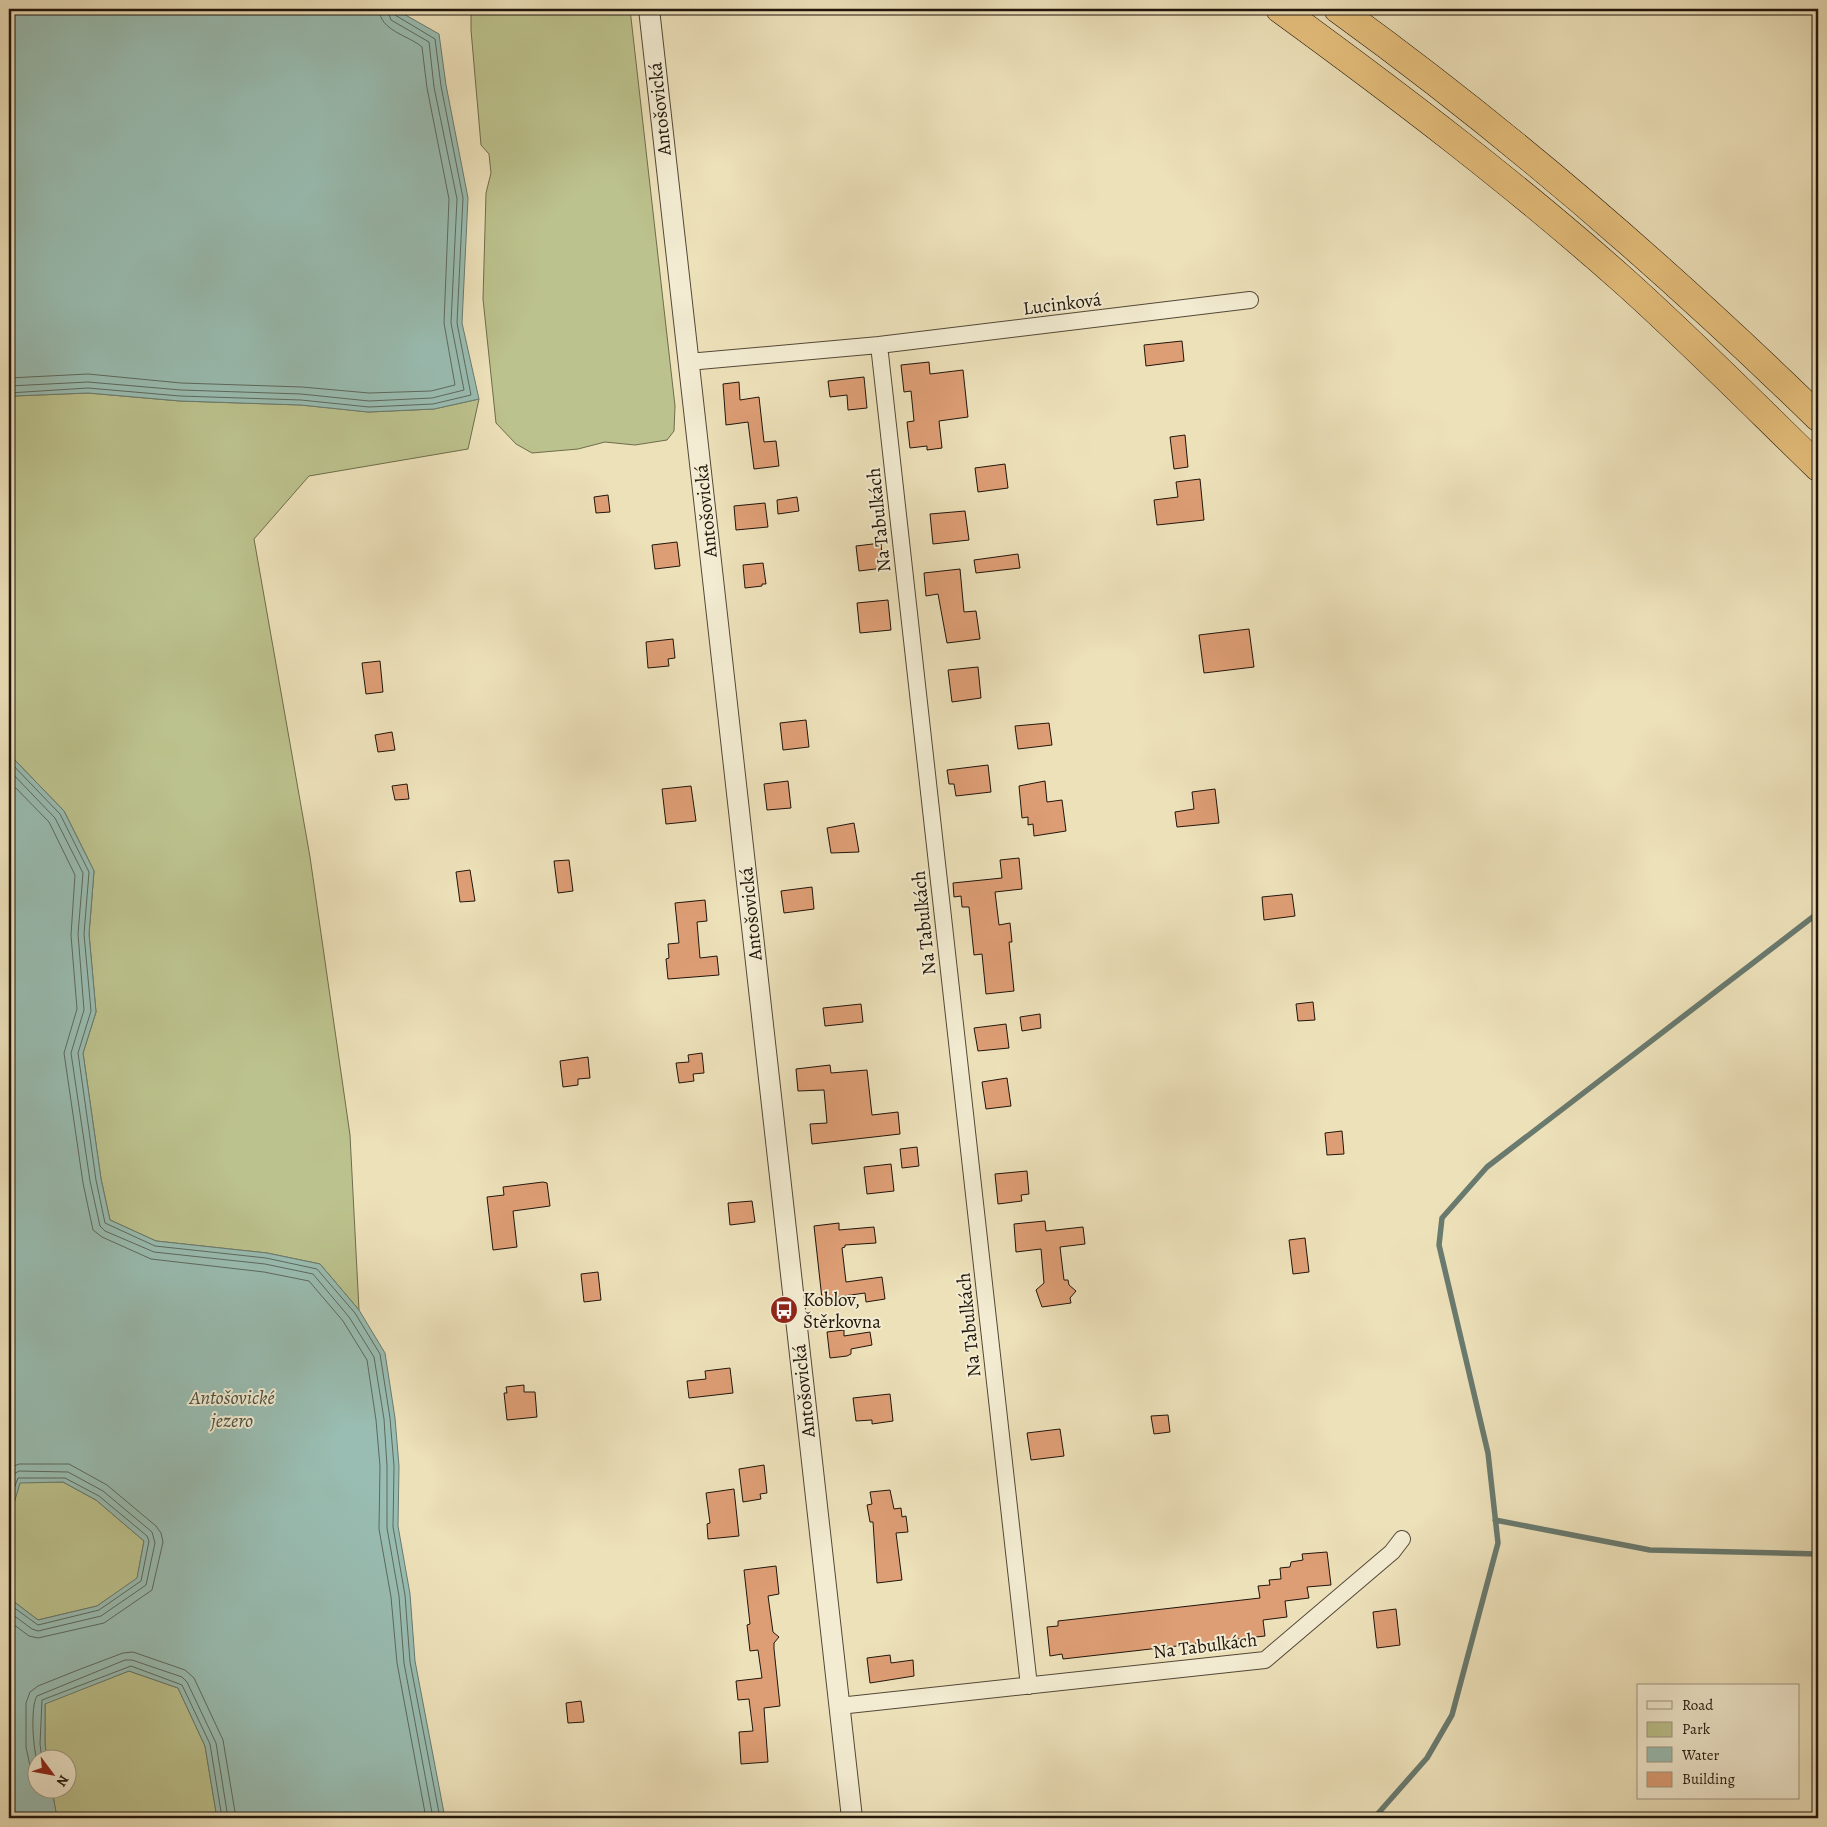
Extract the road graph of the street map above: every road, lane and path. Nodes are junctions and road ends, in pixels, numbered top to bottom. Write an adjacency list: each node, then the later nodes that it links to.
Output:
1 (649, 9): 6 (street, Antošovická)
2 (1280, 9): 8 (highway)
3 (1338, 9): 7 (highway)
4 (1250, 300): 5 (street, Lucinková)
5 (879, 345): 6 (street); 10 (street, Na Tabulkách)
6 (688, 362): 11 (street, Antošovická)
7 (1818, 417)
8 (1818, 467)
9 (1402, 1539): 10 (street, Na Tabulkách)
10 (1029, 1686): 11 (street, Na Tabulkách)
11 (839, 1706): 12 (street, Antošovická)
12 (852, 1818)

